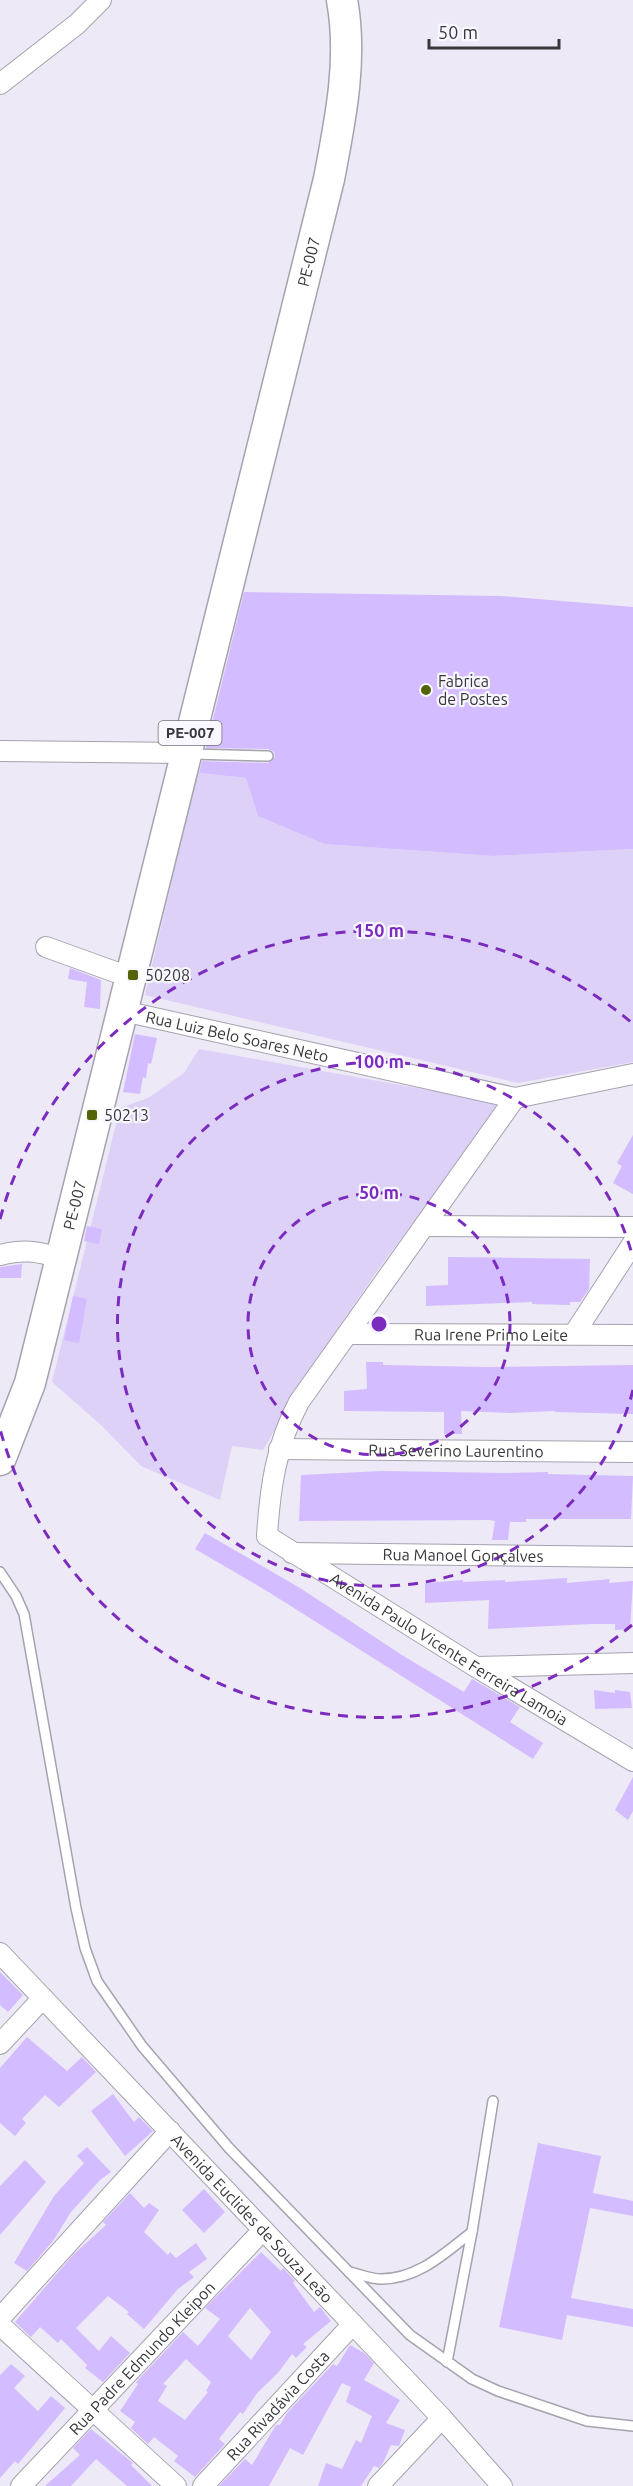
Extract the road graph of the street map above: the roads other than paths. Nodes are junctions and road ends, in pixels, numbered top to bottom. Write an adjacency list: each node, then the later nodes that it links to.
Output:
1 (101, 0): 3 (street)
2 (342, 0): 5 (main road, PE-007 / PE-007)
3 (0, 84)
4 (0, 752): 5 (street)
5 (185, 753): 6 (lane); 8 (main road, PE-007 / PE-007)
6 (268, 756)
7 (46, 947): 8 (street)
8 (132, 978): 9 (main road, PE-007 / PE-007)
9 (123, 1011): 11 (street, Rua Luiz Belo Soares Neto); 16 (main road, PE-007 / PE-007)
10 (633, 1074): 11 (street, Rua Luiz Belo Soares Neto)
11 (515, 1098): 12 (street)
12 (424, 1226): 13 (street); 17 (street)
13 (633, 1227)
14 (633, 1243): 18 (street)
15 (0, 1255): 16 (street)
16 (60, 1258): 22 (main road, PE-007 / PE-007)
17 (349, 1334): 18 (street, Rua Irene Primo Leite); 20 (street)
18 (574, 1334): 19 (street, Rua Irene Primo Leite)
19 (633, 1335)
20 (279, 1449): 21 (street, Rua Severino Laurentino); 23 (street, Avenida Paulo Vicente Ferreira Lamoia)
21 (633, 1452)
22 (0, 1460)
23 (292, 1553): 24 (street, Rua Manoel Gonçalves); 27 (street, Avenida Paulo Vicente Ferreira Lamoia)
24 (633, 1557)
25 (0, 1572): 36 (lane)
26 (633, 1663): 27 (street)
27 (476, 1667): 28 (street, Avenida Paulo Vicente Ferreira Lamoia)
28 (633, 1761)
29 (0, 1953): 30 (street, Avenida Euclides de Souza Leão)
30 (43, 1998): 31 (street); 33 (street, Avenida Euclides de Souza Leão)
31 (0, 2044)
32 (493, 2101): 35 (lane)
33 (170, 2131): 34 (street, Avenida Euclides de Souza Leão); 37 (street)
34 (262, 2230): 38 (street, Avenida Euclides de Souza Leão); 41 (street, Rua Padre Edmundo Kleipon)
35 (472, 2232): 36 (lane); 40 (lane)
36 (349, 2272): 40 (lane)
37 (0, 2318)
38 (353, 2324): 42 (street, Avenida Euclides de Souza Leão); 46 (street, Rua Rivadávia Costa)
39 (0, 2325): 41 (street)
40 (447, 2362): 43 (lane)
41 (93, 2411): 44 (street, Rua Padre Edmundo Kleipon); 45 (street)
42 (442, 2418): 47 (street); 48 (street, Avenida Euclides de Souza Leão)
43 (633, 2426)
44 (21, 2486)
45 (176, 2486)
46 (203, 2486)
47 (378, 2486)
48 (502, 2486)

